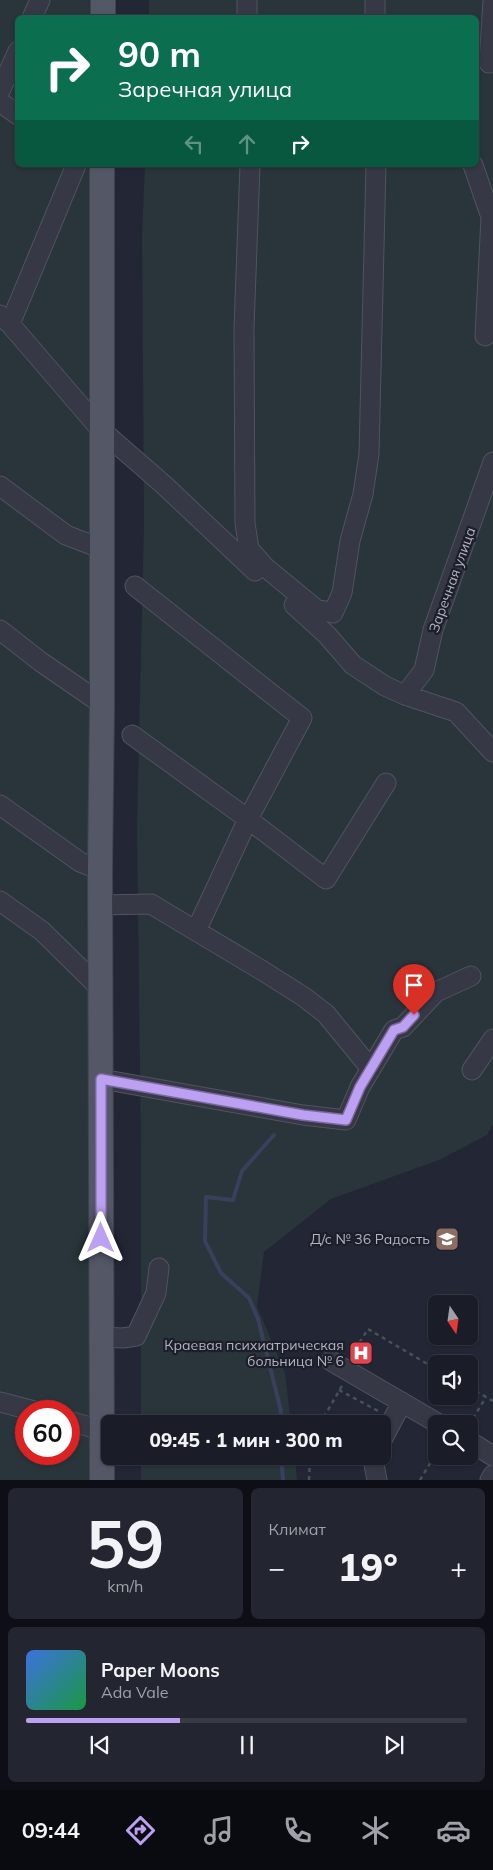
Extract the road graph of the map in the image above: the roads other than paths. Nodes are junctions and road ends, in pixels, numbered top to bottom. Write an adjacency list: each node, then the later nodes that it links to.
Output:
1 (40, 0): 6 (street)
2 (103, 0): 7 (main road)
3 (247, 0): 8 (street)
4 (375, 0): 9 (street)
5 (493, 0): 11 (street)
6 (33, 15)
7 (103, 15)
8 (247, 15)
9 (375, 15)
10 (15, 58): 12 (street)
11 (489, 63)
12 (0, 92)
13 (0, 102): 14 (street)
14 (15, 114)
15 (75, 167): 20 (street)
16 (102, 167): 22 (main road)
17 (250, 167): 18 (street)
18 (376, 167)
19 (473, 167): 21 (street)
20 (5, 320): 22 (street)
21 (485, 336)
22 (101, 430): 25 (main road); 28 (street)
23 (493, 462): 28 (street, Заречная улица)
24 (0, 486): 25 (street)
25 (102, 549): 29 (main road)
26 (135, 586): 34 (street)
27 (0, 630): 29 (street)
28 (405, 695): 31 (street)
29 (102, 704): 35 (main road)
30 (132, 735): 34 (street)
31 (493, 752)
32 (386, 783): 34 (street)
33 (0, 805): 35 (street)
34 (248, 819): 38 (street)
35 (100, 870): 37 (main road)
36 (0, 901): 40 (street)
37 (101, 905): 38 (street); 40 (main road)
38 (196, 931): 42 (street)
39 (471, 976): 42 (street)
40 (102, 989): 44 (main road)
41 (493, 1039): 43 (street)
42 (371, 1069): 44 (street)
43 (472, 1070)
44 (101, 1079): 46 (main road)
45 (160, 1268): 46 (street)
46 (101, 1337): 51 (main road)
47 (342, 1367): 49 (street)
48 (0, 1402): 50 (street)
49 (402, 1402): 52 (street); 54 (street)
50 (15, 1406)
51 (101, 1415)
52 (428, 1417)
53 (80, 1424): 55 (street)
54 (391, 1424)
55 (101, 1430)
56 (478, 1447): 57 (street)
57 (493, 1456)
58 (102, 1465): 61 (main road)
59 (374, 1465): 62 (street)
60 (493, 1475): 63 (street)
61 (102, 1480)
62 (377, 1480)
63 (490, 1480)

